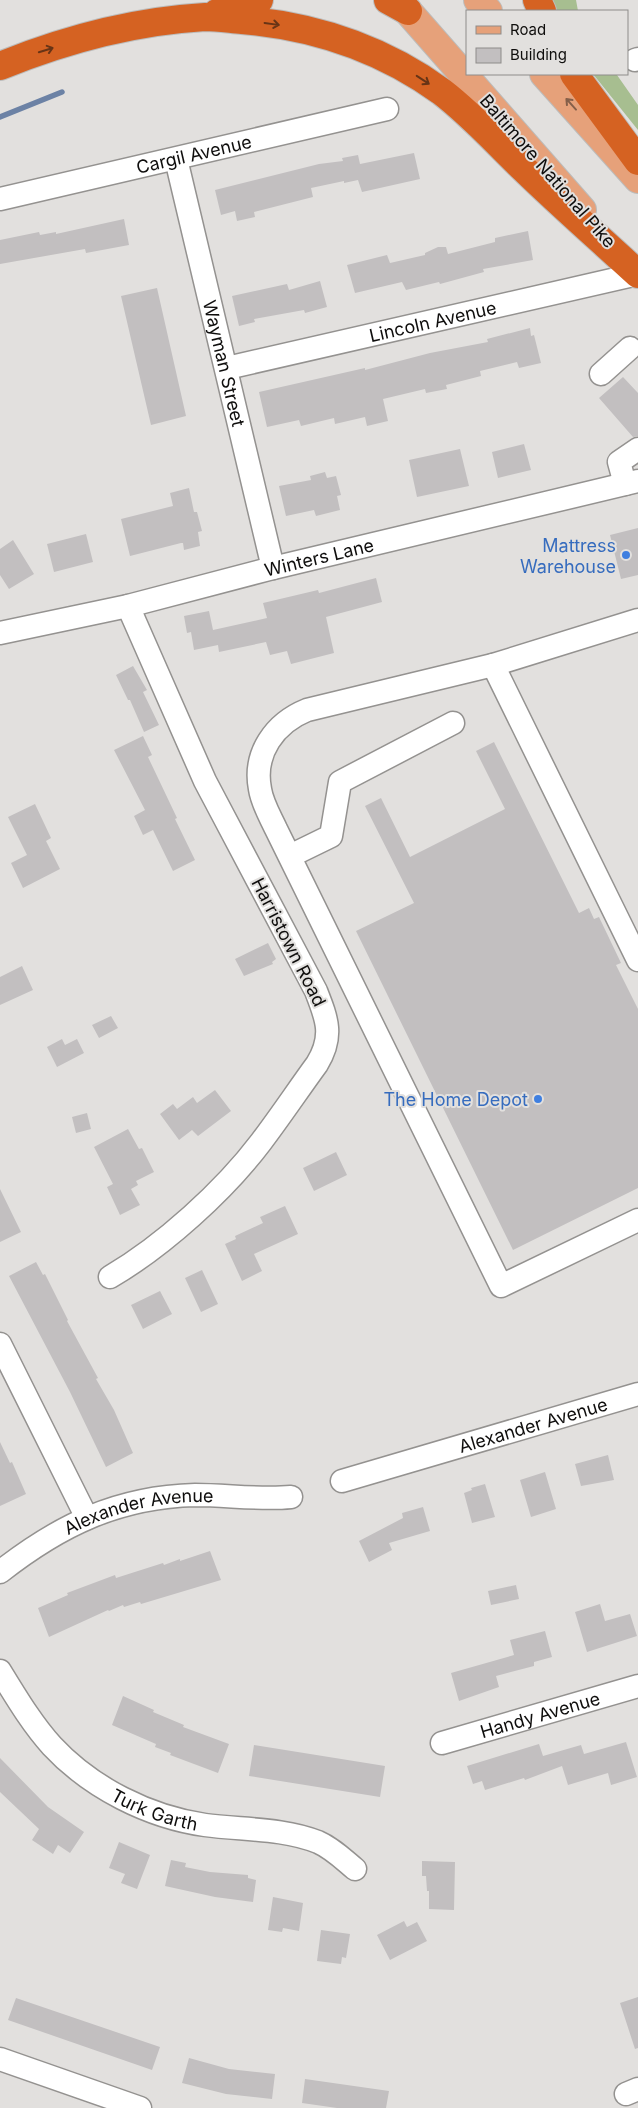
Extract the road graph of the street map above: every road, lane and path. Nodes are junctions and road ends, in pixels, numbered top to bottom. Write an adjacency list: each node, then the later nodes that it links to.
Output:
1 (259, 0): 5 (highway)
2 (478, 0): 4 (main road)
3 (398, 4): 14 (main road, Baltimore National Pike)
4 (487, 10)
5 (207, 17): 6 (highway, one-way to 5); 14 (highway, one-way to 14)
6 (0, 66)
7 (545, 75): 12 (main road, one-way to 7)
8 (575, 75): 11 (highway)
9 (387, 109): 10 (street, Cargil Avenue)
10 (176, 159): 13 (street, Cargil Avenue); 16 (street, Wayman Street)
11 (638, 161)
12 (638, 179)
13 (0, 199)
14 (638, 274): 16 (street, Lincoln Avenue)
15 (635, 348): 17 (street)
16 (227, 368): 20 (street, Wayman Street)
17 (601, 374)
18 (638, 449): 19 (street)
19 (631, 483): 20 (street, Winters Lane)
20 (273, 568): 21 (street, Winters Lane)
21 (128, 606): 23 (street, Winters Lane); 29 (street, Harristown Road)
22 (638, 620): 24 (street)
23 (0, 633)
24 (493, 664): 26 (street); 27 (street)
25 (453, 723): 26 (street)
26 (290, 856): 28 (street)
27 (638, 960)
28 (638, 1220)
29 (110, 1276)
30 (0, 1344): 34 (street)
31 (638, 1394): 32 (street, Alexander Avenue)
32 (342, 1481)
33 (291, 1497): 34 (street, Alexander Avenue)
34 (87, 1518): 35 (street, Alexander Avenue)
35 (0, 1572)
36 (0, 1671): 39 (street, Turk Garth)
37 (638, 1686): 38 (street, Handy Avenue)
38 (442, 1743)
39 (355, 1869)
40 (0, 2059): 41 (street)
41 (140, 2108)

